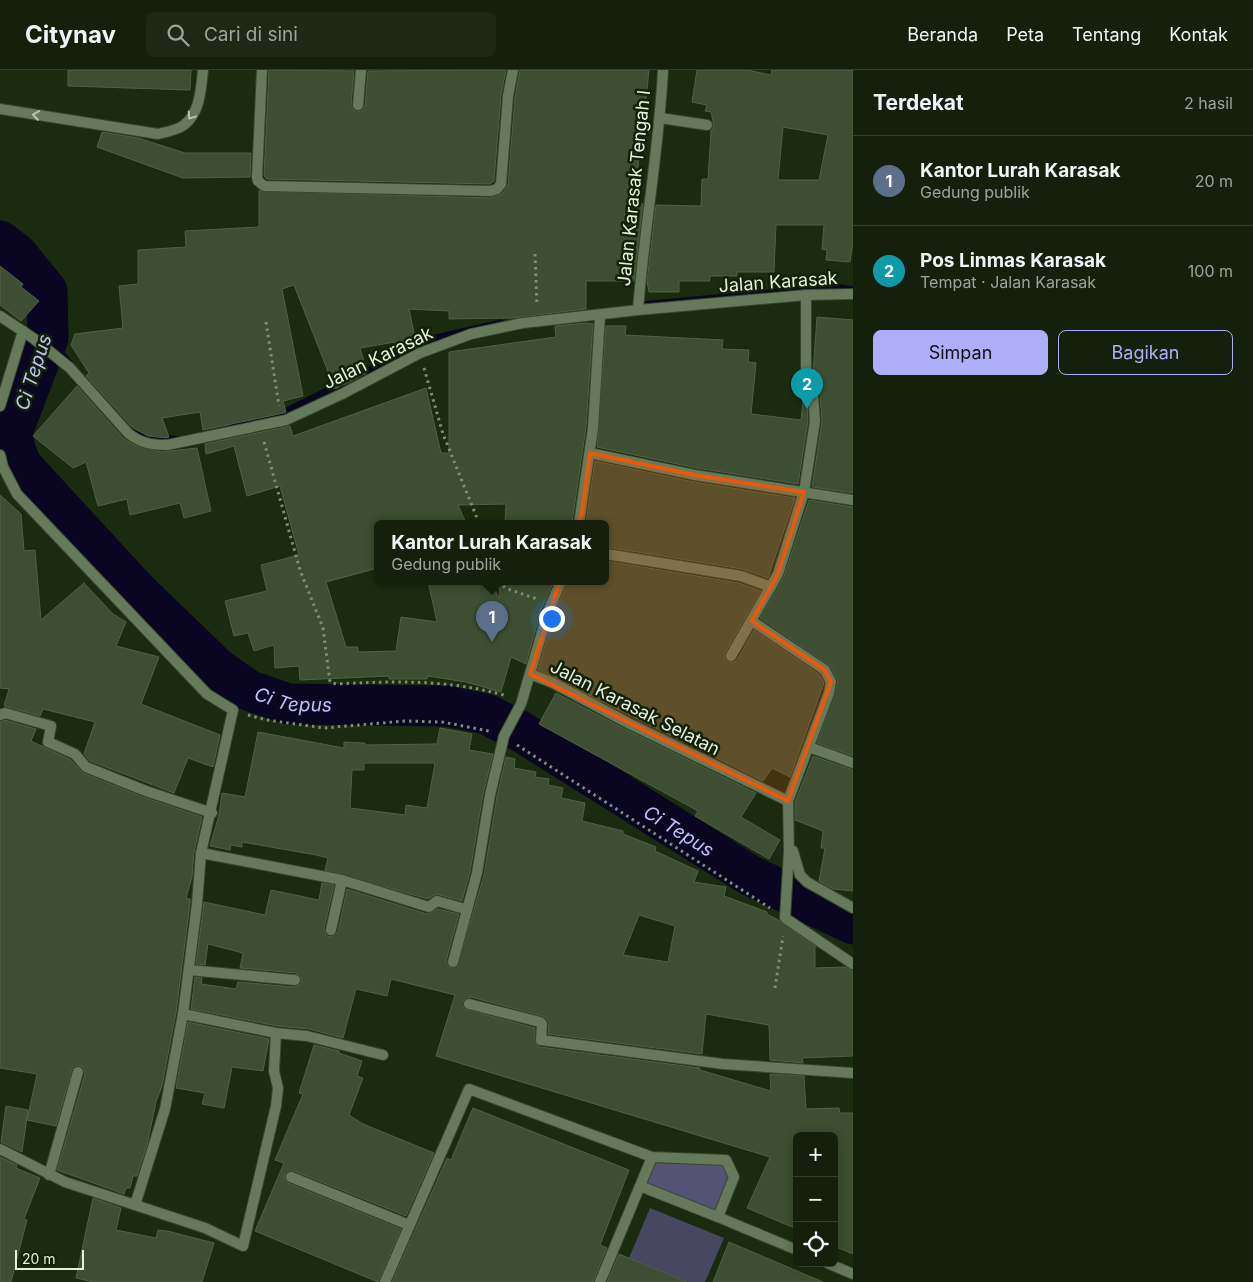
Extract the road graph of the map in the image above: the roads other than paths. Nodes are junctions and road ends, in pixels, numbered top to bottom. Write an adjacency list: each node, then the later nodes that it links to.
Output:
1 (203, 70): 7 (street, one-way to 7)
2 (262, 70): 4 (street)
3 (361, 70): 6 (street)
4 (513, 70)
5 (663, 70): 8 (street, Jalan Karasak Tengah I)
6 (358, 105)
7 (0, 109)
8 (660, 118): 9 (street); 12 (street, Jalan Karasak Tengah I)
9 (706, 125)
10 (853, 294): 11 (street, Jalan Karasak)
11 (806, 295): 12 (street, Jalan Karasak); 19 (street)
12 (638, 310): 14 (street, Jalan Karasak)
13 (0, 316): 15 (street, Jalan Karasak)
14 (600, 316): 15 (street, Jalan Karasak); 17 (street)
15 (23, 331): 16 (street)
16 (0, 406)
17 (590, 452): 19 (street); 21 (street)
18 (0, 455): 32 (street)
19 (804, 492): 20 (street); 24 (street)
20 (853, 500)
21 (579, 520)
22 (609, 554): 24 (street)
23 (559, 585): 27 (street, Jalan Karasak Selatan)
24 (770, 587): 25 (street)
25 (752, 621): 26 (street); 29 (street)
26 (731, 656)
27 (530, 674): 31 (street, Jalan Karasak Selatan); 37 (street)
28 (0, 715): 32 (street)
29 (809, 747): 30 (street); 31 (street)
30 (853, 762)
31 (788, 801): 33 (street)
32 (212, 813): 34 (street)
33 (789, 851): 36 (street); 40 (street)
34 (201, 853): 35 (street); 41 (street)
35 (342, 880): 37 (street); 38 (street)
36 (853, 908)
37 (465, 909): 39 (street)
38 (332, 930)
39 (452, 962)
40 (853, 964)
41 (189, 970): 42 (street); 44 (street)
42 (294, 980)
43 (469, 1004): 48 (street)
44 (183, 1014): 45 (street); 54 (street)
45 (276, 1033): 46 (street); 54 (street)
46 (383, 1055)
47 (78, 1072): 51 (street)
48 (853, 1073)
49 (0, 1149): 51 (street)
50 (652, 1157): 53 (street); 55 (street); 56 (street)
51 (49, 1175): 54 (street)
52 (291, 1177): 56 (street)
53 (640, 1186): 55 (street); 61 (street)
54 (135, 1205)
55 (718, 1216): 57 (street)
56 (409, 1225): 60 (street)
57 (793, 1248)
58 (836, 1267): 59 (street)
59 (853, 1274)
60 (385, 1282)
61 (600, 1282)

